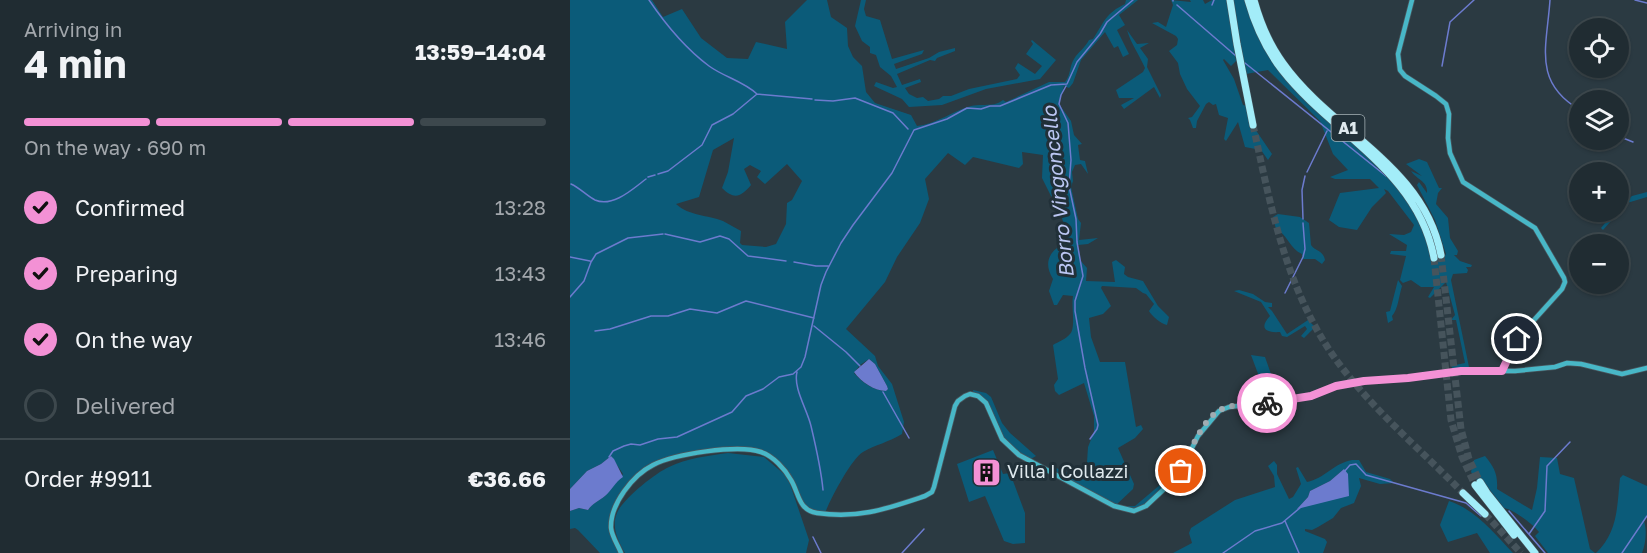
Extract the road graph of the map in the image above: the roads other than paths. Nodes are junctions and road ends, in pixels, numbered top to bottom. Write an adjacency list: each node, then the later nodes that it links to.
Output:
1 (1230, 0): 5 (highway)
2 (1248, 0): 3 (highway, A1)
3 (1254, 0)
4 (1412, 0): 7 (main road)
5 (1253, 125)
6 (1647, 368): 7 (main road)
7 (1502, 371): 10 (main road)
8 (1464, 493): 9 (highway)
9 (1485, 514)
10 (621, 553)
11 (1530, 553): 12 (highway)
12 (1535, 553)

